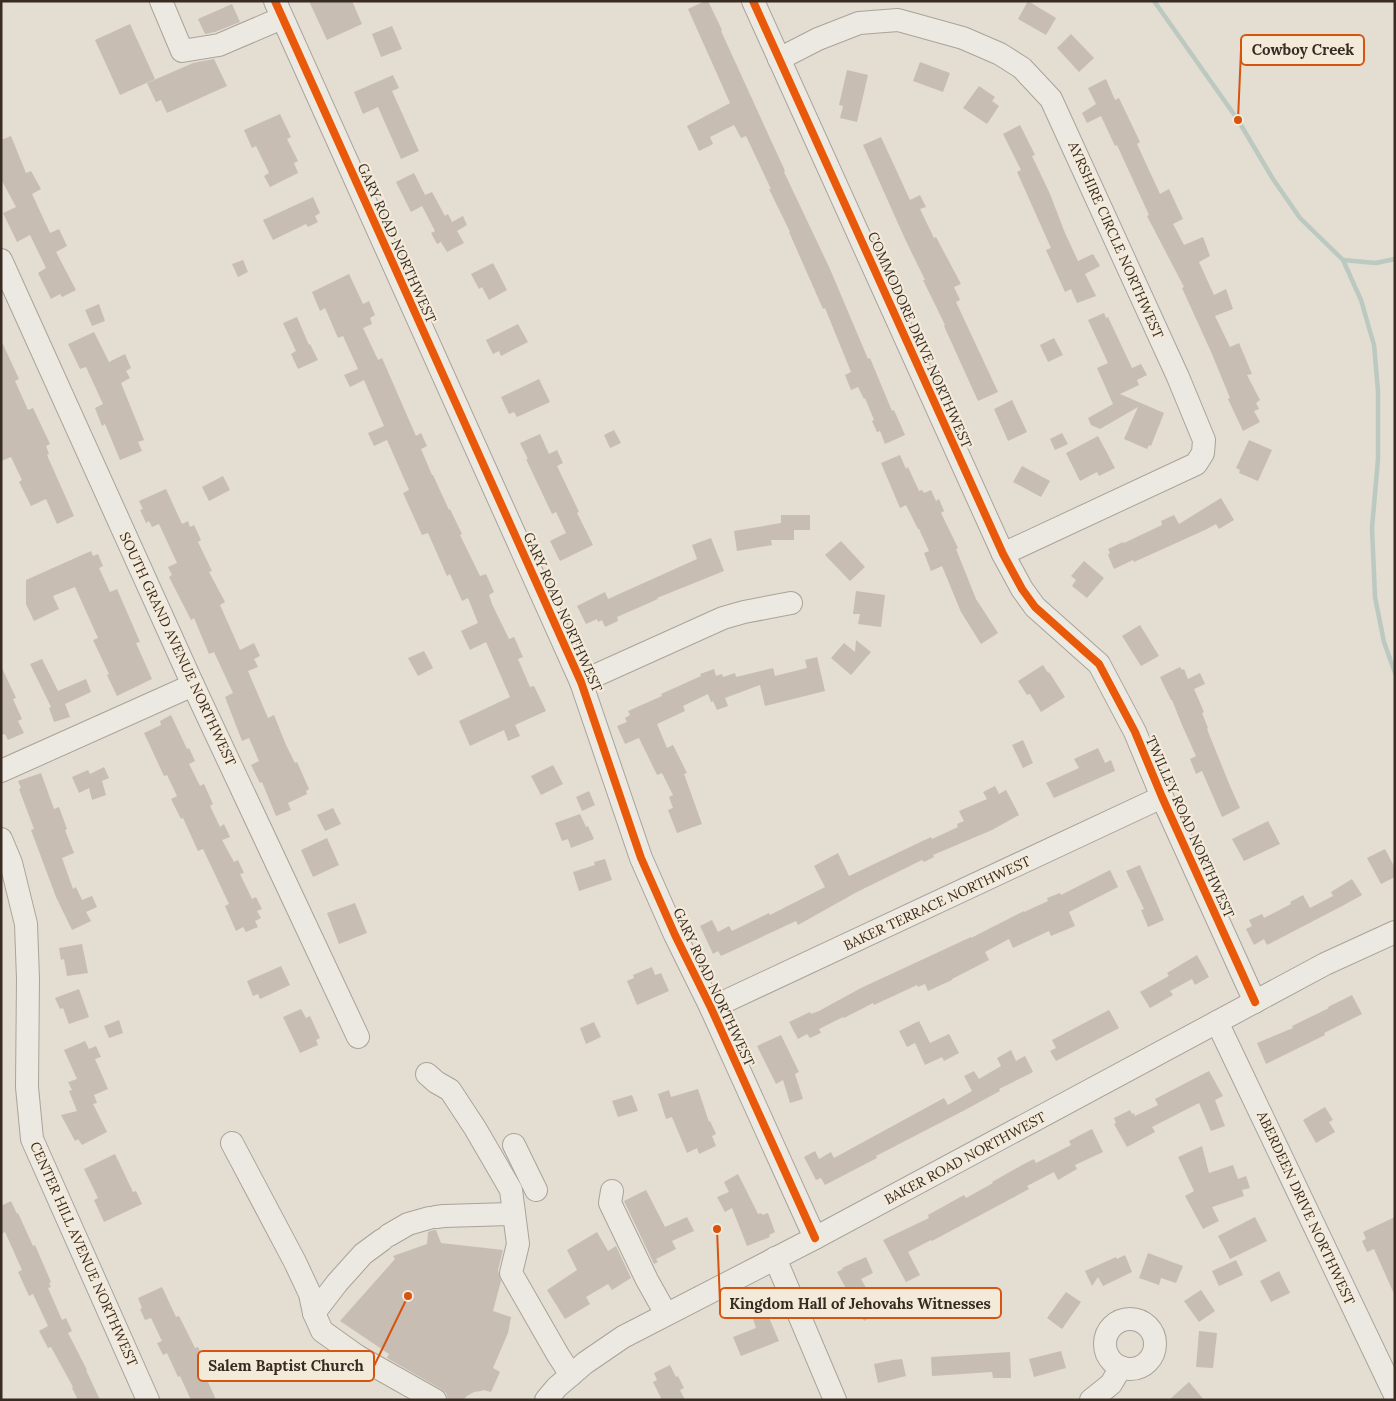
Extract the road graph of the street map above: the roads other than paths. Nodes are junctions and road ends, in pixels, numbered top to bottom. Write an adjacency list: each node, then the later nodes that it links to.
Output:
1 (161, 1): 3 (street)
2 (753, 1): 4 (street, COMMODORE DRIVE NORTHWEST)
3 (278, 10): 9 (street, GARY ROAD NORTHWEST)
4 (779, 58): 6 (street, COMMODORE DRIVE NORTHWEST); 6 (street, AYRSHIRE CIRCLE NORTHWEST)
5 (1, 260): 10 (street, SOUTH GRAND AVENUE NORTHWEST)
6 (1003, 554): 8 (street, COMMODORE DRIVE NORTHWEST)
7 (790, 603): 9 (street)
8 (1099, 664): 12 (street, TWILLEY ROAD NORTHWEST)
9 (582, 682): 16 (street, GARY ROAD NORTHWEST)
10 (193, 685): 11 (street); 18 (street, SOUTH GRAND AVENUE NORTHWEST)
11 (1, 771)
12 (1162, 797): 15 (street, TWILLEY ROAD NORTHWEST); 16 (street, BAKER TERRACE NORTHWEST)
13 (1, 838): 32 (street, CENTER HILL AVENUE NORTHWEST)
14 (1395, 932): 15 (street, BAKER ROAD NORTHWEST)
15 (1255, 1002): 17 (street, BAKER ROAD NORTHWEST)
16 (711, 1008): 25 (street, GARY ROAD NORTHWEST)
17 (1217, 1022): 25 (street, BAKER ROAD NORTHWEST); 31 (street, ABERDEEN DRIVE NORTHWEST)
18 (358, 1037)
19 (427, 1074): 21 (street)
20 (232, 1143): 27 (street)
21 (504, 1149): 22 (street); 24 (street)
22 (536, 1190)
23 (612, 1191): 28 (street)
24 (514, 1214): 27 (street); 30 (street)
25 (815, 1238): 26 (street, BAKER ROAD NORTHWEST)
26 (775, 1258): 28 (street, BAKER ROAD NORTHWEST); 34 (street)
27 (314, 1313): 33 (street)
28 (666, 1314): 30 (street, BAKER ROAD NORTHWEST)
29 (1121, 1367): 35 (street)
30 (559, 1390)
31 (1395, 1395)
32 (148, 1400)
33 (434, 1400)
34 (835, 1400)
35 (1091, 1400)

